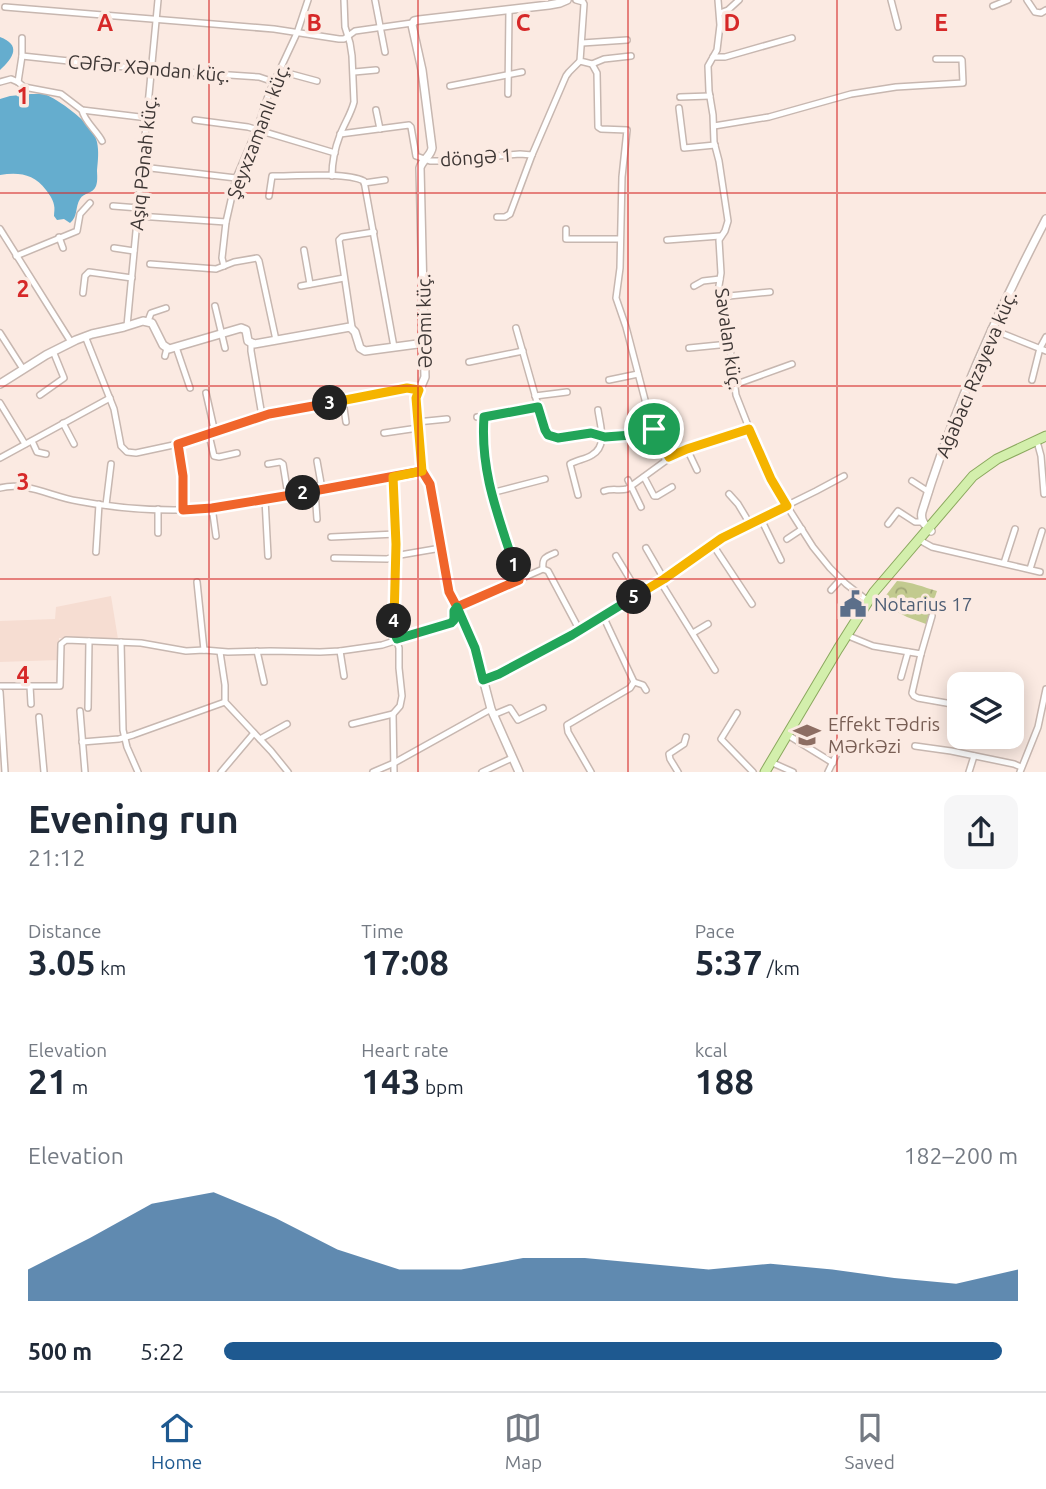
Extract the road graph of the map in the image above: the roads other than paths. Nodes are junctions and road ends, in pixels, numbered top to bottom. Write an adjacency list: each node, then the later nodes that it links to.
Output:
1 (158, 0): 19 (street, Aşıq Pənah küç.)
2 (308, 0): 23 (street, Şeyxzamanlı küç.)
3 (344, 0): 24 (street)
4 (375, 0): 21 (street)
5 (567, 0): 16 (street)
6 (576, 0): 13 (street)
7 (718, 0): 18 (street, Savalan küç.)
8 (739, 0): 18 (street)
9 (891, 0): 22 (street)
10 (1008, 0): 14 (street)
11 (1027, 0): 17 (street)
12 (592, 1): 13 (street)
13 (584, 4): 28 (street)
14 (993, 6)
15 (5, 7): 19 (street)
16 (509, 10): 20 (street); 41 (street)
17 (1046, 10)
18 (720, 13): 32 (street, Savalan küç.)
19 (157, 19): 23 (street); 36 (street, Aşıq Pənah küç.)
20 (412, 23): 21 (street); 63 (street, Əcəmi küç.)
21 (380, 27): 24 (street); 29 (street)
22 (898, 27)
23 (296, 33): 24 (street); 38 (street, Şeyxzamanlı küç.)
24 (348, 37): 39 (street)
25 (22, 38): 30 (street)
26 (792, 38): 32 (street)
27 (627, 40): 28 (street)
28 (582, 43): 34 (street)
29 (385, 52)
30 (22, 56): 36 (street, Cəfər Xəndan küç.); 44 (street)
31 (631, 56): 35 (street)
32 (713, 57): 48 (street, Savalan küç.)
33 (936, 60): 55 (street)
34 (580, 61): 35 (street); 62 (street, döngə 1)
35 (592, 64): 82 (street)
36 (153, 70): 45 (street, Cəfər Xəndan küç.); 53 (street, Aşıq Pənah küç.)
37 (376, 70): 39 (street)
38 (280, 71): 42 (street); 45 (street, Şeyxzamanlı küç.)
39 (354, 72): 58 (street)
40 (522, 72): 41 (street)
41 (508, 74): 46 (street); 47 (street)
42 (317, 81)
43 (0, 82): 44 (street)
44 (18, 82): 51 (street)
45 (275, 82): 56 (street, Şeyxzamanlı küç.)
46 (450, 86)
47 (508, 94)
48 (710, 96): 49 (street); 55 (street, Savalan küç.)
49 (680, 97)
50 (679, 108): 60 (street)
51 (82, 110): 53 (street); 59 (street)
52 (376, 110): 57 (street)
53 (148, 118): 64 (street, Aşıq Pənah küç.)
54 (195, 120): 56 (street)
55 (714, 126): 60 (street, Savalan küç.)
56 (257, 129): 61 (street); 66 (street, Şeyxzamanlı küç.)
57 (380, 129): 58 (street, döngə 1); 63 (street, döngə 1)
58 (340, 134): 61 (street)
59 (102, 141)
60 (715, 145): 80 (street, Savalan küç.)
61 (335, 153): 65 (street)
62 (531, 155): 63 (street, döngə 1); 74 (street)
63 (425, 159): 113 (street, Əcəmi küç.)
64 (142, 167): 66 (street); 72 (street, Aşıq Pənah küç.)
65 (332, 176): 68 (street); 69 (street)
66 (236, 178): 76 (street, Şeyxzamanlı küç.)
67 (385, 180): 68 (street)
68 (364, 183): 79 (street)
69 (269, 196)
70 (90, 203): 81 (street)
71 (113, 205): 72 (street)
72 (139, 208): 73 (street, Aşıq Pənah küç.)
73 (138, 216): 76 (street); 86 (street, Aşıq Pənah küç.)
74 (497, 217)
75 (1046, 219): 106 (street, Ağabacı Rzayeva küç.)
76 (226, 222): 90 (street, Şeyxzamanlı küç.)
77 (0, 229): 88 (street)
78 (566, 229): 82 (street)
79 (374, 232): 92 (street); 116 (street)
80 (720, 236): 83 (street); 93 (street, Savalan küç.)
81 (59, 237): 85 (street); 88 (street)
82 (621, 239): 126 (street)
83 (667, 240)
84 (114, 247): 86 (street)
85 (63, 248)
86 (134, 250): 91 (street, Aşıq Pənah küç.)
87 (304, 250): 94 (street)
88 (16, 256): 112 (street)
89 (150, 264): 90 (street)
90 (224, 266): 111 (street)
91 (131, 278): 98 (street); 103 (street, Aşıq Pənah küç.)
92 (344, 278): 94 (street); 104 (street)
93 (720, 279): 96 (street); 99 (street, Savalan küç.)
94 (310, 284): 95 (street)
95 (301, 286)
96 (694, 286)
97 (770, 292): 99 (street)
98 (83, 293)
99 (719, 297): 115 (street, Savalan küç.)
100 (215, 306): 108 (street)
101 (166, 308): 102 (street)
102 (148, 321): 103 (street); 119 (street)
103 (127, 326): 109 (street)
104 (352, 327): 111 (street); 116 (street)
105 (516, 328): 122 (street)
106 (991, 329): 120 (street); 178 (street, Ağabacı Rzayeva küç.)
107 (0, 332): 125 (street)
108 (222, 334): 114 (street); 117 (street); 119 (street)
109 (85, 337): 112 (street); 137 (street)
110 (1046, 337): 120 (street)
111 (276, 340): 114 (street)
112 (71, 342): 121 (street)
113 (425, 343): 116 (street); 132 (street, Əcəmi küç.)
114 (251, 344): 142 (street)
115 (729, 344): 118 (street); 130 (street, Savalan küç.)
116 (394, 347)
117 (225, 348)
118 (689, 348)
119 (169, 350): 131 (street)
120 (1043, 350): 128 (street)
121 (53, 351): 125 (street); 135 (street)
122 (523, 351): 123 (street); 136 (street)
123 (469, 362)
124 (792, 364): 130 (street)
125 (23, 369): 129 (street)
126 (638, 374): 127 (street); 147 (street)
127 (609, 380)
128 (1032, 380)
129 (0, 384)
130 (734, 385): 148 (street, Savalan küç.)
131 (190, 388)
132 (419, 390): 138 (street); 146 (street, Əcəmi küç.)
133 (567, 392): 136 (street)
134 (206, 393): 150 (street)
135 (40, 395)
136 (535, 396): 140 (street)
137 (110, 398): 145 (street); 157 (street)
138 (343, 401): 142 (street); 144 (street)
139 (0, 403): 155 (street)
140 (538, 407): 151 (street); 179 (street)
141 (598, 410): 151 (street)
142 (262, 416): 150 (street)
143 (447, 419): 146 (street)
144 (346, 422)
145 (64, 423): 153 (street); 156 (street)
146 (417, 425): 149 (street); 167 (street, Əcəmi küç.)
147 (654, 429): 151 (street); 161 (street)
148 (749, 429): 158 (street); 187 (street, Savalan küç.)
149 (384, 432)
150 (212, 434): 157 (street); 159 (street)
151 (601, 436): 183 (street)
152 (1046, 436): 196 (main road)
153 (32, 441): 155 (street); 160 (street)
154 (1042, 443): 181 (street); 196 (main road)
155 (25, 444): 162 (street)
156 (74, 444)
157 (178, 444): 191 (street)
158 (687, 449): 161 (street); 166 (street)
159 (237, 453)
160 (46, 454)
161 (669, 457): 170 (street)
162 (0, 458)
163 (317, 461): 176 (street)
164 (111, 464): 186 (street)
165 (268, 464): 182 (street)
166 (697, 470)
167 (422, 471): 169 (street); 207 (street, Əcəmi küç.)
168 (844, 476): 187 (street)
169 (393, 477): 176 (street); 201 (street)
170 (644, 477): 173 (street); 174 (street)
171 (545, 479): 179 (street)
172 (912, 481): 178 (street)
173 (630, 483): 177 (street); 188 (street)
174 (672, 487)
175 (0, 488): 185 (street)
176 (318, 490): 182 (street); 192 (street)
177 (604, 491)
178 (929, 492): 196 (street, Ağabacı Rzayeva küç.)
179 (491, 493): 221 (street)
180 (729, 494): 194 (street)
181 (1044, 494)
182 (288, 495): 184 (street)
183 (578, 495)
184 (265, 499): 189 (street); 211 (street)
185 (99, 504): 186 (street); 209 (street)
186 (106, 505): 190 (street)
187 (787, 506): 193 (street); 197 (street, Savalan küç.)
188 (641, 507)
189 (212, 508): 191 (street); 202 (street)
190 (158, 509): 191 (street); 200 (street)
191 (183, 510)
192 (317, 519)
193 (761, 519): 194 (street); 215 (street)
194 (750, 524): 206 (street)
195 (888, 524): 196 (street)
196 (928, 527): 205 (main road); 226 (main road)
197 (802, 529): 204 (street); 220 (street, Savalan küç.)
198 (1015, 529): 216 (street)
199 (1042, 531): 218 (street)
200 (158, 533)
201 (396, 534): 203 (street); 212 (street)
202 (216, 536)
203 (331, 537)
204 (787, 539)
205 (923, 541): 216 (street); 234 (main road)
206 (713, 545): 222 (street); 227 (street)
207 (441, 548): 212 (street); 228 (street, Əcəmi küç.)
208 (646, 548): 222 (street)
209 (96, 552)
210 (555, 552): 217 (street)
211 (268, 556)
212 (395, 556): 214 (street); 235 (street)
213 (616, 556): 225 (street)
214 (334, 558)
215 (781, 560)
216 (1004, 563): 218 (street)
217 (543, 569): 221 (street); 232 (street)
218 (1030, 569): 219 (street)
219 (1040, 572)
220 (841, 579): 224 (street); 226 (street, Savalan küç.)
221 (519, 580): 228 (street)
222 (662, 580): 225 (street); 233 (street)
223 (197, 582): 238 (street)
224 (831, 590)
225 (639, 594): 229 (street)
226 (868, 601): 296 (main road)
227 (752, 604)
228 (457, 607): 235 (street); 247 (street, Əcəmi küç.)
229 (603, 616): 232 (street); 249 (street)
230 (932, 616): 243 (street)
231 (708, 624): 233 (street)
232 (580, 631): 247 (street)
233 (693, 633): 244 (street)
234 (851, 637): 242 (street); 272 (main road)
235 (397, 639): 240 (street); 263 (street)
236 (89, 641): 237 (street); 251 (street); 258 (street)
237 (121, 642): 238 (street); 270 (street)
238 (204, 650): 241 (street)
239 (257, 651): 240 (street); 241 (street); 248 (street)
240 (340, 651): 245 (street)
241 (220, 652): 255 (street)
242 (908, 652): 243 (street); 246 (street)
243 (920, 654): 256 (street)
244 (715, 670)
245 (344, 676)
246 (901, 677)
247 (483, 680): 261 (street, Əcəmi küç.)
248 (264, 682)
249 (634, 682): 253 (street); 293 (street)
250 (0, 686): 251 (street)
251 (30, 686): 257 (street)
252 (1046, 689): 267 (street)
253 (646, 690)
254 (0, 692): 283 (street)
255 (225, 702): 269 (street); 270 (street)
256 (947, 703)
257 (30, 704)
258 (88, 708)
259 (543, 708): 261 (street)
260 (80, 711): 274 (street)
261 (492, 712): 278 (street, Əcəmi küç.); 279 (street)
262 (737, 713): 295 (street)
263 (393, 715): 266 (street); 279 (street)
264 (39, 717): 284 (street)
265 (287, 724): 273 (street)
266 (352, 724)
267 (1038, 727): 268 (street); 282 (street)
268 (1046, 728)
269 (254, 733): 273 (street); 287 (street)
270 (124, 737): 274 (street); 286 (street)
271 (686, 737): 294 (street)
272 (791, 737): 280 (street); 281 (main road)
273 (260, 739): 288 (street)
274 (82, 742): 285 (street)
275 (915, 746): 277 (street)
276 (840, 747): 280 (street)
277 (974, 756): 282 (street); 299 (street)
278 (512, 758): 291 (street); 292 (street, Əcəmi küç.)
279 (394, 763): 289 (street); 290 (street)
280 (832, 763): 298 (street)
281 (773, 768): 297 (street)
282 (1020, 769)
283 (5, 772)
284 (44, 772)
285 (85, 772)
286 (138, 772)
287 (221, 772)
288 (288, 772)
289 (373, 772)
290 (394, 772)
291 (482, 772)
292 (519, 772)
293 (591, 772)
294 (678, 772)
295 (753, 772)
296 (765, 772)
297 (793, 772)
298 (828, 772)
299 (969, 772)

